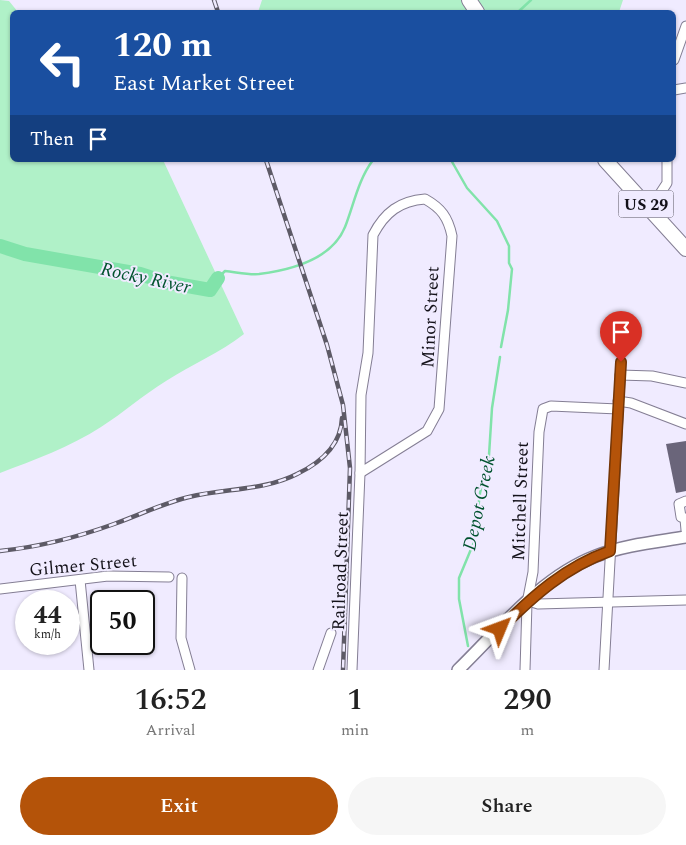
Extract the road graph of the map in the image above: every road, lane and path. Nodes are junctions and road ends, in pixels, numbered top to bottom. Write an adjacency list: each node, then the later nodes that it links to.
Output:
1 (686, 26): 2 (street)
2 (676, 54)
3 (607, 162): 5 (highway, US 29)
4 (667, 162): 5 (street)
5 (650, 209): 6 (highway, US 29)
6 (686, 249)
7 (621, 362): 8 (street)
8 (620, 375): 9 (street); 10 (street)
9 (686, 383)
10 (618, 405): 11 (street); 17 (street); 23 (street, Mitchell Street)
11 (686, 424)
12 (360, 473): 12 (street, Minor Street); 29 (street, Railroad Street)
13 (686, 501): 14 (street)
14 (685, 519): 15 (street)
15 (686, 530)
16 (686, 537): 17 (main road)
17 (610, 551): 23 (main road); 24 (street)
18 (170, 577): 20 (street, Gilmer Street)
19 (182, 578): 27 (street)
20 (80, 580): 21 (street, Gilmer Street); 26 (street)
21 (0, 589)
22 (686, 600): 24 (street)
23 (528, 601): 24 (street); 30 (main road); 31 (street, Mitchell Street)
24 (607, 603): 32 (street)
25 (331, 633): 28 (street)
26 (89, 670)
27 (190, 670)
28 (318, 670)
29 (352, 670)
30 (458, 670)
31 (525, 670)
32 (604, 670)

